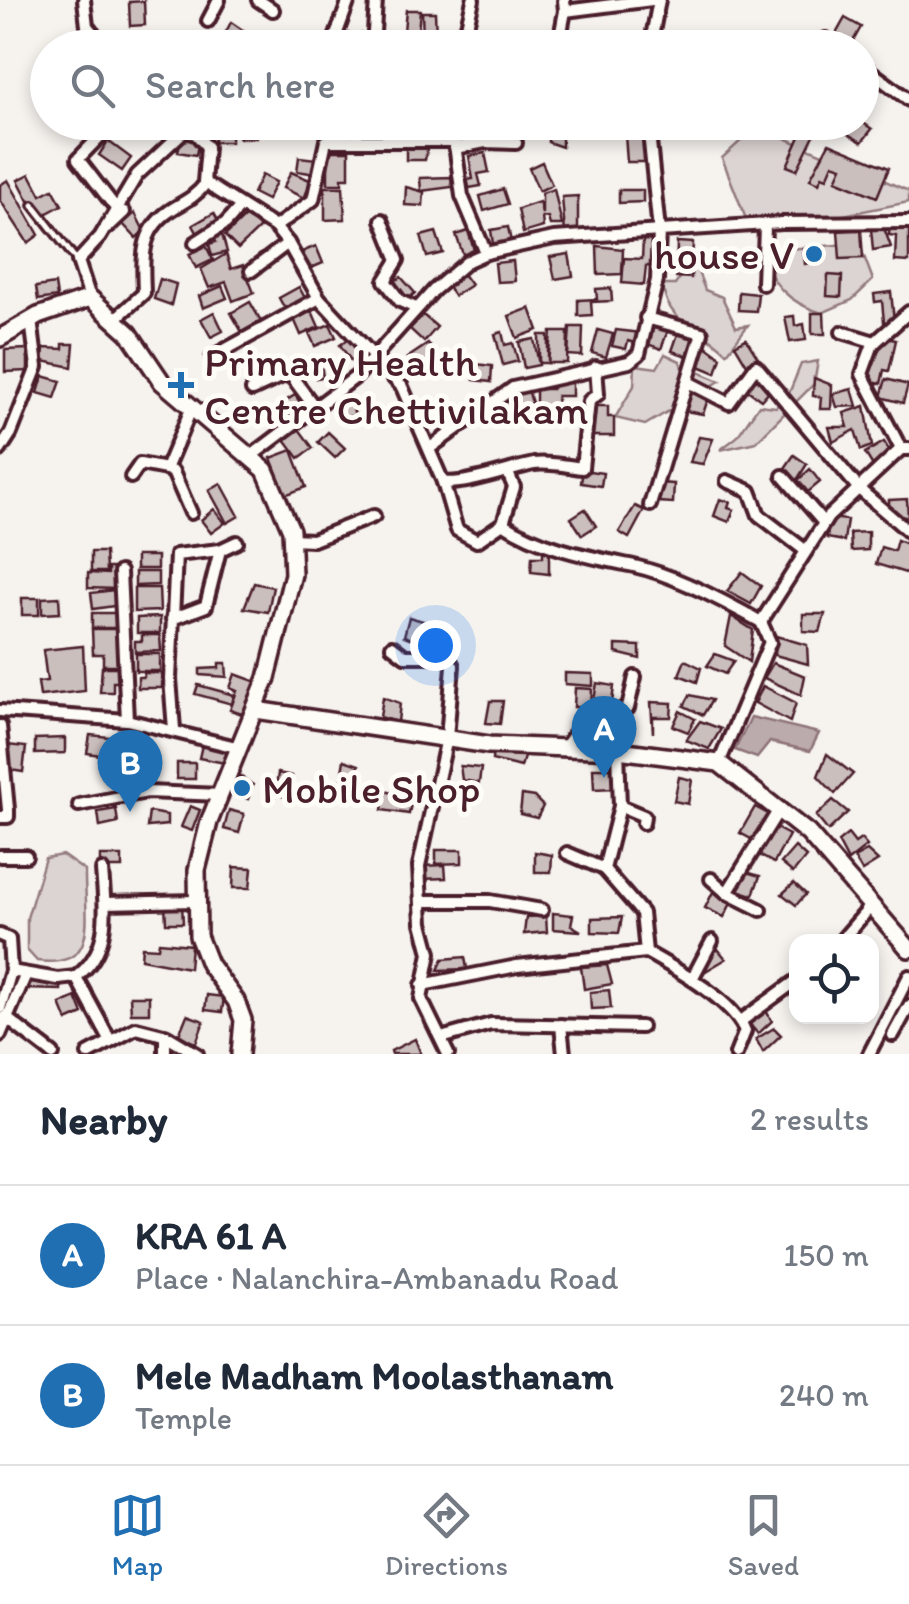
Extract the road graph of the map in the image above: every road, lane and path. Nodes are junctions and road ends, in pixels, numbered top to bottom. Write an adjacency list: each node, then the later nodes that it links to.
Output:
1 (84, 0): 11 (street)
2 (219, 0): 10 (street)
3 (258, 0): 9 (street)
4 (349, 0): 12 (street)
5 (376, 0): 13 (street)
6 (473, 0): 14 (street)
7 (655, 0): 8 (street); 15 (street)
8 (564, 6)
9 (273, 10)
10 (208, 22)
11 (91, 30)
12 (338, 30)
13 (374, 30)
14 (466, 30)
15 (652, 30)
16 (879, 78): 17 (street)
17 (909, 100)
18 (96, 140): 29 (street)
19 (174, 140): 29 (street)
20 (201, 140): 26 (street)
21 (454, 140): 25 (street)
22 (650, 140): 34 (street)
23 (355, 141): 25 (street); 33 (street)
24 (516, 143): 25 (street)
25 (454, 145): 37 (street)
26 (206, 183): 28 (street); 47 (street)
27 (33, 205): 38 (lane)
28 (241, 206): 33 (street); 35 (street)
29 (119, 210): 38 (street)
30 (382, 220): 43 (street)
31 (909, 222): 32 (street)
32 (766, 226): 34 (street); 40 (street)
33 (275, 227): 36 (street)
34 (658, 231): 37 (street); 45 (street)
35 (195, 243)
36 (288, 243): 39 (street); 42 (street)
37 (486, 253): 43 (street)
38 (78, 264): 41 (street)
39 (251, 271)
40 (762, 284)
41 (90, 298): 46 (main road); 47 (main road)
42 (319, 298): 51 (street); 52 (street)
43 (416, 308): 51 (street)
44 (909, 312): 50 (street)
45 (646, 318): 53 (street); 54 (street)
46 (31, 320): 49 (main road); 60 (street)
47 (114, 320): 56 (main road)
48 (842, 332): 50 (street)
49 (0, 338)
50 (874, 343): 59 (street)
51 (376, 356): 57 (street); 58 (street)
52 (212, 357)
53 (596, 366): 58 (street); 63 (street)
54 (688, 382): 68 (street); 69 (street)
55 (252, 390): 57 (street)
56 (192, 407): 61 (main road); 62 (street)
57 (316, 408): 61 (street)
58 (430, 448): 67 (street)
59 (905, 449): 68 (street)
60 (0, 450)
61 (250, 458): 75 (main road)
62 (166, 469): 65 (street); 70 (street)
63 (508, 473): 67 (street); 72 (street)
64 (784, 476): 73 (street)
65 (131, 478)
66 (726, 481): 78 (street)
67 (442, 482): 72 (street)
68 (860, 490): 73 (street); 74 (street)
69 (650, 505)
70 (191, 513)
71 (374, 516): 75 (street)
72 (503, 524): 81 (street)
73 (824, 524): 78 (street)
74 (909, 532)
75 (291, 539): 84 (main road)
76 (237, 542): 77 (street)
77 (220, 550): 80 (street); 80 (street)
78 (806, 551): 81 (street)
79 (120, 572): 86 (street)
80 (172, 619): 88 (street)
81 (761, 622): 93 (street)
82 (392, 646): 89 (street)
83 (635, 677): 90 (street)
84 (256, 710): 89 (main road); 91 (main road)
85 (0, 711): 86 (street)
86 (127, 720): 88 (street)
87 (0, 726): 98 (street)
88 (174, 728): 91 (street)
89 (447, 738): 90 (main road); 108 (street)
90 (566, 746): 92 (main road)
91 (240, 748): 94 (main road)
92 (618, 750): 93 (main road); 96 (street)
93 (718, 762): 97 (main road)
94 (221, 795): 95 (street); 107 (main road)
95 (79, 805)
96 (620, 806): 99 (street); 103 (street)
97 (780, 808): 106 (street); 110 (main road)
98 (0, 817)
99 (643, 822)
100 (567, 853): 103 (street)
101 (0, 856): 102 (street)
102 (26, 856)
103 (604, 868): 117 (street)
104 (102, 870): 109 (street)
105 (711, 879): 106 (street)
106 (727, 893): 112 (street)
107 (197, 901): 109 (street); 139 (main road)
108 (421, 901): 111 (street); 123 (street)
109 (105, 903): 121 (street)
110 (872, 905): 113 (street); 116 (main road)
111 (542, 910)
112 (762, 910)
113 (847, 934)
114 (0, 935): 118 (street)
115 (712, 942): 122 (street)
116 (909, 949)
117 (646, 952): 122 (street); 123 (street)
118 (11, 972): 119 (street); 126 (street)
119 (26, 974): 121 (street); 126 (street)
120 (909, 976): 143 (street)
121 (76, 977): 134 (street)
122 (692, 979): 127 (street)
123 (422, 985): 133 (street)
124 (789, 986): 127 (street)
125 (909, 1006): 132 (street)
126 (2, 1013): 130 (street); 135 (street)
127 (741, 1020): 142 (street)
128 (561, 1025): 129 (street); 133 (street); 141 (street)
129 (641, 1027)
130 (0, 1035)
131 (165, 1035): 134 (street); 137 (street); 138 (street)
132 (893, 1035)
133 (441, 1038): 140 (street)
134 (110, 1040): 136 (street)
135 (53, 1054)
136 (88, 1054)
137 (165, 1054)
138 (197, 1054)
139 (240, 1054)
140 (448, 1054)
141 (564, 1054)
142 (736, 1054)
143 (869, 1054)

